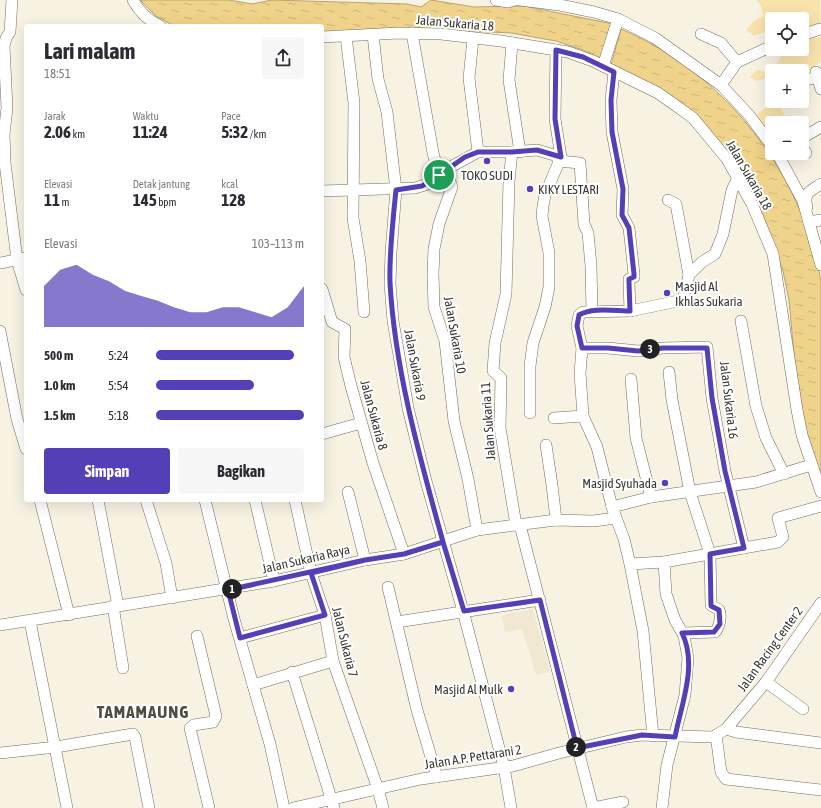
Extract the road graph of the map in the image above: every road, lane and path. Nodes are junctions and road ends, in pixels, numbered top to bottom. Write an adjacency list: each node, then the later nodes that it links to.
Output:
1 (12, 0): 41 (street)
2 (133, 0): 7 (street)
3 (496, 0): 4 (street)
4 (515, 0)
5 (520, 0): 6 (street)
6 (618, 20): 20 (street); 23 (street)
7 (156, 24)
8 (820, 29): 10 (street)
9 (412, 33): 12 (street, Jalan Sukaria 18); 15 (street, Jalan Sukaria 18); 32 (street, Jalan Sukaria 10)
10 (809, 33)
11 (701, 34): 19 (street)
12 (373, 35): 13 (street, Jalan Sukaria 18); 36 (street, Jalan Sukaria 9)
13 (346, 36): 14 (street, Jalan Sukaria 18); 35 (street)
14 (324, 37)
15 (473, 38): 16 (street, Jalan Sukaria 18); 28 (street)
16 (512, 43): 18 (street, Jalan Sukaria 18); 29 (street)
17 (765, 49): 19 (street)
18 (556, 50): 20 (street, Jalan Sukaria 18); 30 (street)
19 (737, 62): 23 (street)
20 (604, 65): 21 (street, Jalan Sukaria 18)
21 (614, 72): 33 (street, Jalan Sukaria 18); 48 (street)
22 (809, 78): 24 (street)
23 (721, 85): 27 (street)
24 (821, 89)
25 (821, 127): 26 (street)
26 (809, 134)
27 (765, 137)
28 (478, 152): 29 (street); 32 (street)
29 (516, 152): 30 (street); 79 (street, Jalan Sukaria 11)
30 (560, 159): 47 (street); 55 (street)
31 (781, 160): 39 (street)
32 (441, 173): 36 (street); 80 (street, Jalan Sukaria 10)
33 (738, 178): 45 (street); 62 (street, Jalan Sukaria 18)
34 (821, 184): 39 (street)
35 (354, 190): 36 (street); 37 (street); 49 (street)
36 (396, 190): 81 (street, Jalan Sukaria 9)
37 (324, 191)
38 (668, 200): 45 (street)
39 (809, 218): 40 (street); 43 (street)
40 (821, 220)
41 (22, 259): 42 (street); 44 (street)
42 (0, 263)
43 (821, 265)
44 (24, 274)
45 (689, 275): 48 (street)
46 (324, 296): 58 (street, Jalan Sukaria 8)
47 (592, 311): 48 (street); 52 (street)
48 (630, 311)
49 (364, 312)
50 (741, 321): 63 (street)
51 (0, 331): 60 (street)
52 (582, 348): 56 (street); 64 (street, Jalan Sukaria 16)
53 (669, 372): 66 (street)
54 (631, 379): 68 (street)
55 (530, 413)
56 (583, 416): 57 (street); 76 (street)
57 (554, 418)
58 (361, 423): 59 (street); 83 (street, Jalan Sukaria 8)
59 (324, 433)
60 (24, 442)
61 (546, 445): 78 (street)
62 (811, 465): 63 (street); 67 (street, Jalan Sukaria 18)
63 (784, 474): 64 (street)
64 (729, 486): 66 (street); 82 (street)
65 (348, 492): 85 (street)
66 (690, 492): 68 (street); 84 (street)
67 (821, 492)
68 (651, 497): 76 (street)
69 (41, 502): 97 (street)
70 (98, 502): 95 (street)
71 (147, 502): 92 (street)
72 (206, 502): 91 (street)
73 (255, 502): 89 (street)
74 (295, 502): 88 (street, Jalan Sukaria 7)
75 (821, 506): 82 (street)
76 (612, 507): 77 (street)
77 (616, 518): 78 (street, Jalan Sukaria Raya); 87 (street)
78 (556, 520): 79 (street, Jalan Sukaria Raya)
79 (518, 525): 80 (street, Jalan Sukaria Raya); 93 (street)
80 (478, 530): 81 (street, Jalan Sukaria Raya)
81 (443, 542): 83 (street, Jalan Sukaria Raya); 96 (street, Jalan Sukaria 9)
82 (744, 548): 84 (street)
83 (404, 554): 85 (street, Jalan Sukaria Raya)
84 (710, 554): 86 (street); 102 (street)
85 (365, 560): 88 (street, Jalan Sukaria Raya)
86 (664, 562): 87 (street); 102 (street)
87 (630, 564): 113 (street)
88 (311, 573): 89 (street, Jalan Sukaria Raya); 98 (street, Jalan Sukaria 7)
89 (274, 581): 91 (street, Jalan Sukaria Raya)
90 (388, 587): 100 (street)
91 (228, 590): 92 (street, Jalan Sukaria Raya); 104 (street)
92 (172, 598): 95 (street, Jalan Sukaria Raya)
93 (540, 600): 96 (street); 117 (street)
94 (821, 603): 108 (street, Jalan Racing Center 2)
95 (116, 606): 97 (street, Jalan Sukaria Raya); 106 (street)
96 (464, 611): 100 (street); 119 (street, Jalan Sukaria 9)
97 (69, 615): 99 (street, Jalan Sukaria Raya)
98 (325, 615): 104 (street); 105 (street, Jalan Sukaria 7)
99 (30, 621): 101 (street, Jalan Sukaria Raya); 116 (street)
100 (397, 622): 120 (street)
101 (0, 625)
102 (682, 633): 114 (street)
103 (197, 636): 127 (street)
104 (240, 638): 109 (street)
105 (333, 661): 107 (street); 121 (street, Jalan Sukaria 7)
106 (123, 668)
107 (292, 672): 109 (street); 124 (street)
108 (766, 682): 110 (street); 111 (street, Jalan Racing Center 2)
109 (253, 685): 128 (street)
110 (803, 709)
111 (726, 729): 112 (street, Jalan A.P. Pettarani 2); 115 (street)
112 (716, 735): 114 (street, Jalan A.P. Pettarani 2); 122 (street)
113 (653, 736): 114 (street, Jalan A.P. Pettarani 2); 117 (street, Jalan A.P. Pettarani 2)
114 (675, 737): 133 (street)
115 (821, 743)
116 (56, 746): 118 (street); 125 (street); 126 (street)
117 (577, 748): 119 (street, Jalan A.P. Pettarani 2); 132 (street)
118 (0, 752)
119 (504, 767): 120 (street, Jalan A.P. Pettarani 2); 131 (street, Jalan Sukaria 9)
120 (437, 777): 121 (street, Jalan A.P. Pettarani 2)
121 (378, 789): 124 (street, Jalan A.P. Pettarani 2); 130 (street, Jalan Sukaria 7)
122 (821, 790)
123 (622, 802): 132 (street)
124 (333, 804): 129 (street, Jalan A.P. Pettarani 2)
125 (66, 808)
126 (149, 808)
127 (209, 808)
128 (284, 808)
129 (293, 808)
130 (383, 808)
131 (511, 808)
132 (593, 808)
133 (662, 808)

